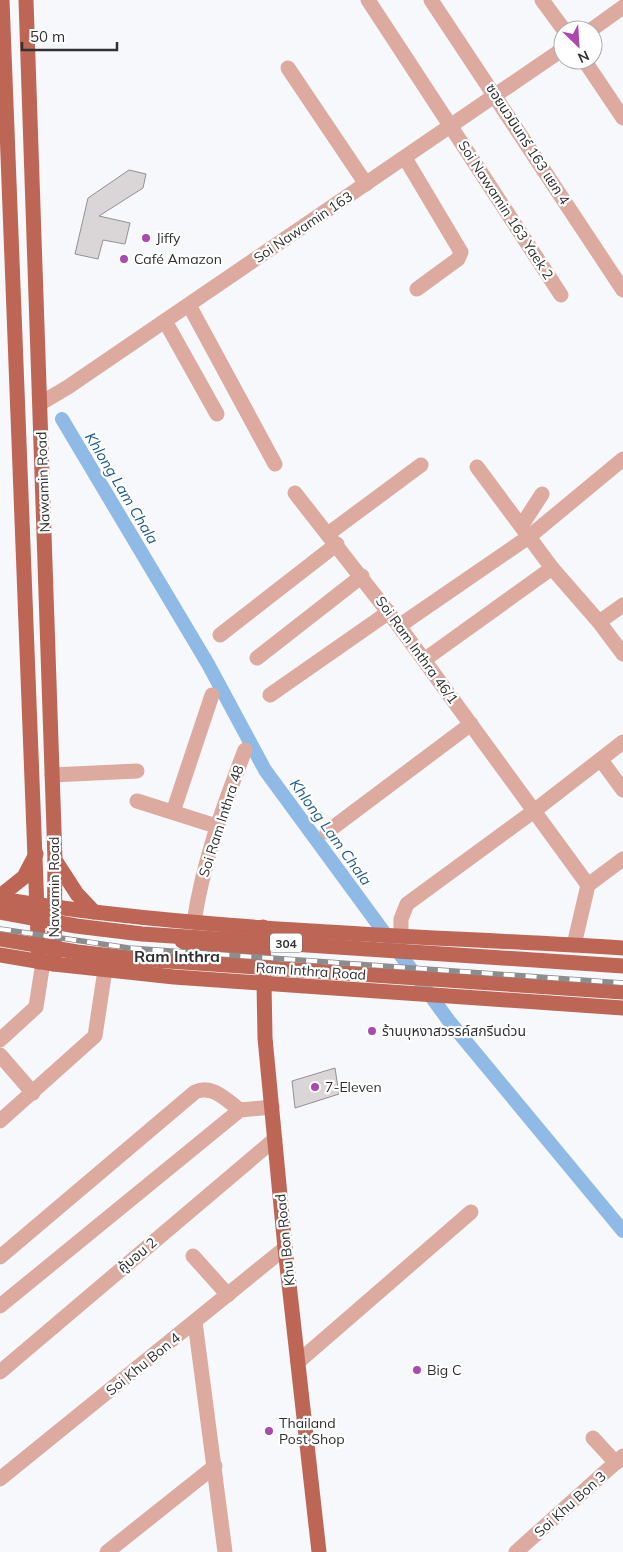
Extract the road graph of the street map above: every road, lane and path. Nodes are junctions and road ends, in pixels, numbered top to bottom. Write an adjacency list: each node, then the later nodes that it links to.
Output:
1 (2, 0): 9 (main road, Nawamin Road)
2 (26, 0): 7 (main road, Nawamin Road)
3 (368, 0): 16 (street, Soi Nawamin 163 Yaek 2)
4 (431, 0): 14 (street, ซอยนวมินทร์ 163 แยก 4)
5 (542, 0): 8 (street)
6 (623, 7): 10 (street)
7 (27, 20): 9 (main road); 25 (main road, Nawamin Road)
8 (557, 20)
9 (3, 21): 19 (main road, Nawamin Road)
10 (603, 21)
11 (553, 56): 14 (street, Soi Nawamin 163)
12 (288, 68): 18 (street)
13 (591, 70): 15 (street)
14 (496, 95): 16 (street, Soi Nawamin 163); 21 (street, ซอยนวมินทร์ 163 แยก 4)
15 (623, 118)
16 (452, 126): 17 (street, Soi Nawamin 163); 22 (street, Soi Nawamin 163 Yaek 2)
17 (405, 158): 18 (street, Soi Nawamin 163); 20 (street)
18 (366, 184): 23 (street, Soi Nawamin 163)
19 (6, 257): 59 (main road, Nawamin Road)
20 (417, 289)
21 (623, 290)
22 (561, 295)
23 (189, 305): 24 (street, Soi Nawamin 163); 28 (street)
24 (165, 322): 25 (street, Soi Nawamin 163); 26 (street)
25 (41, 402): 52 (main road, Nawamin Road)
26 (217, 414)
27 (623, 459): 33 (street)
28 (276, 464)
29 (421, 465): 34 (street)
30 (477, 467): 33 (street)
31 (295, 493): 34 (street, Soi Ram Inthra 46/1)
32 (542, 494): 33 (street)
33 (526, 531): 35 (street); 40 (street)
34 (333, 539): 36 (street, Soi Ram Inthra 46/1); 41 (street)
35 (552, 568): 39 (street); 44 (street)
36 (362, 576): 38 (street, Soi Ram Inthra 46/1); 43 (street)
37 (623, 605): 39 (street)
38 (389, 612): 40 (street, Soi Ram Inthra 46/1); 46 (street)
39 (599, 622): 42 (street)
40 (399, 626): 44 (street, Soi Ram Inthra 46/1)
41 (220, 635)
42 (623, 654)
43 (256, 658)
44 (424, 660): 47 (street, Soi Ram Inthra 46/1)
45 (212, 695): 56 (street)
46 (270, 695)
47 (471, 724): 55 (street, Soi Ram Inthra 46/1); 58 (street)
48 (623, 742): 50 (street)
49 (244, 750): 57 (street, Soi Ram Inthra 48)
50 (601, 760): 53 (street); 55 (street)
51 (137, 771): 52 (street)
52 (52, 775): 61 (main road, Nawamin Road)
53 (623, 790)
54 (137, 801): 56 (street)
55 (534, 811): 62 (street, Soi Ram Inthra 46/1); 73 (street)
56 (173, 812): 57 (street)
57 (216, 826): 70 (street, Soi Ram Inthra 48)
58 (327, 832)
59 (36, 853): 63 (main road); 64 (main road, Nawamin Road)
60 (623, 859): 62 (street)
61 (55, 860): 65 (main road, Nawamin Road); 67 (main road)
62 (588, 886): 75 (street)
63 (0, 897): 64 (main road, 304)
64 (38, 905): 65 (main road, 304); 79 (main road, Nawamin Road)
65 (55, 908): 67 (main road, 304); 79 (main road, Nawamin Road)
66 (0, 912): 80 (main road, Ram Inthra Road / 304)
67 (94, 912): 68 (main road, 304)
68 (124, 915): 69 (main road, 304); 81 (main road)
69 (157, 918): 70 (main road, 304); 78 (main road)
70 (194, 922): 71 (main road, 304)
71 (263, 927): 72 (main road, 304); 78 (main road, Khu Bon Road)
72 (344, 933): 73 (main road, 304); 83 (main road)
73 (398, 937): 75 (main road, 304)
74 (0, 939): 84 (main road, Ram Inthra Road / 304)
75 (574, 945): 76 (main road, 304)
76 (623, 948)
77 (0, 955): 79 (main road, Ram Inthra Road)
78 (263, 961): 82 (main road, Khu Bon Road)
79 (46, 963): 81 (main road, Ram Inthra Road); 86 (street)
80 (623, 966)
81 (111, 971): 82 (main road, Ram Inthra Road); 88 (street)
82 (263, 984): 83 (main road, Ram Inthra Road); 89 (main road, Khu Bon Road)
83 (338, 988): 85 (main road, Ram Inthra Road)
84 (623, 992)
85 (623, 1008)
86 (0, 1040)
87 (0, 1055): 88 (street)
88 (33, 1093): 91 (street)
89 (272, 1107): 90 (street); 92 (main road, Khu Bon Road)
90 (240, 1110): 96 (street); 98 (street)
91 (0, 1121)
92 (275, 1139): 94 (main road, Khu Bon Road); 101 (street, คู้บอน 2)
93 (471, 1212): 100 (street)
94 (285, 1248): 97 (street, Soi Khu Bon 4); 100 (main road, Khu Bon Road)
95 (193, 1256): 97 (street)
96 (0, 1257)
97 (228, 1294): 99 (street, Soi Khu Bon 4)
98 (0, 1306)
99 (195, 1322): 104 (street); 105 (street, Soi Khu Bon 4)
100 (298, 1362): 108 (main road, Khu Bon Road)
101 (0, 1372)
102 (593, 1438): 103 (street)
103 (619, 1460): 109 (street, Soi Khu Bon 3)
104 (215, 1466): 106 (street); 107 (street)
105 (0, 1479)
106 (107, 1552)
107 (226, 1552)
108 (319, 1552)
109 (516, 1552)

